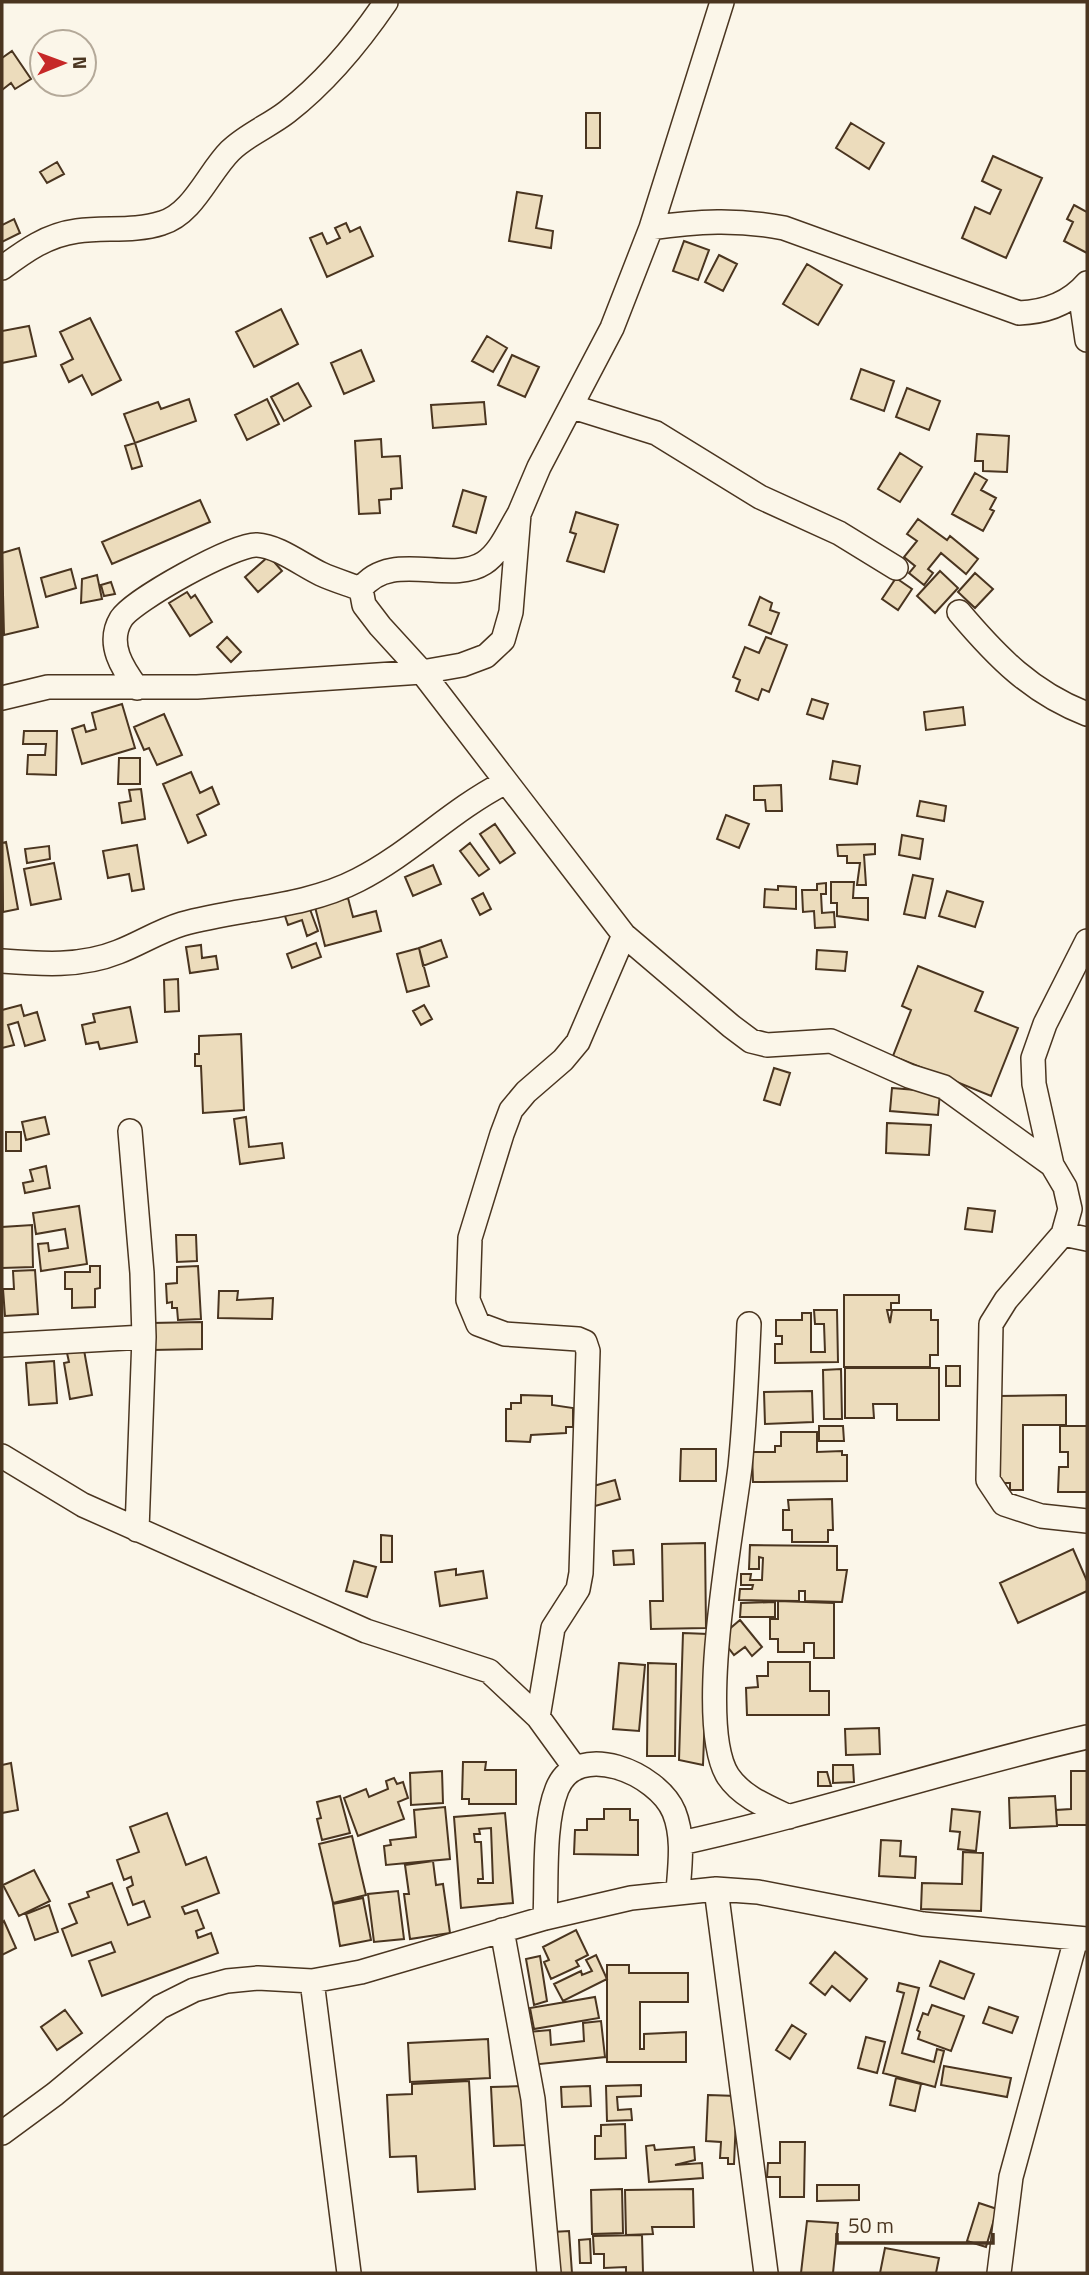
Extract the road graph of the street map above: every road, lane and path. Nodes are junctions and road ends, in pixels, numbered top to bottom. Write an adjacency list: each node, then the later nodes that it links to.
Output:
1 (386, 2): 4 (street)
2 (722, 2): 3 (street)
3 (651, 228): 5 (street); 7 (street)
4 (2, 268)
5 (1083, 288): 6 (street)
6 (1087, 340)
7 (573, 407): 8 (street); 9 (street)
8 (519, 514): 10 (street); 12 (street)
9 (896, 568)
10 (361, 589): 12 (street); 13 (street)
11 (959, 612): 15 (street)
12 (422, 672): 13 (street); 16 (street)
13 (137, 688): 14 (street)
14 (2, 698)
15 (1087, 714)
16 (504, 783): 17 (street); 19 (street)
17 (624, 935): 21 (street); 30 (street)
18 (1087, 941): 21 (street)
19 (2, 961)
20 (130, 1132): 25 (street)
21 (1052, 1165): 22 (street)
22 (1062, 1234): 23 (street); 28 (street)
23 (1087, 1239)
24 (750, 1324): 33 (street)
25 (144, 1337): 26 (street); 29 (street)
26 (2, 1345)
27 (2, 1456): 29 (street)
28 (1087, 1521)
29 (136, 1530): 30 (street)
30 (538, 1717): 32 (street)
31 (1087, 1737): 33 (street)
32 (575, 1768): 34 (street); 37 (street)
33 (789, 1817): 34 (street)
34 (681, 1843): 36 (street)
35 (716, 1889): 36 (street); 39 (street); 44 (street)
36 (678, 1891): 37 (street)
37 (545, 1918): 38 (street)
38 (502, 1930): 40 (street); 43 (street)
39 (1082, 1939): 45 (street)
40 (312, 1981): 41 (street); 42 (street)
41 (2, 2133)
42 (349, 2273)
43 (549, 2273)
44 (766, 2273)
45 (999, 2273)

